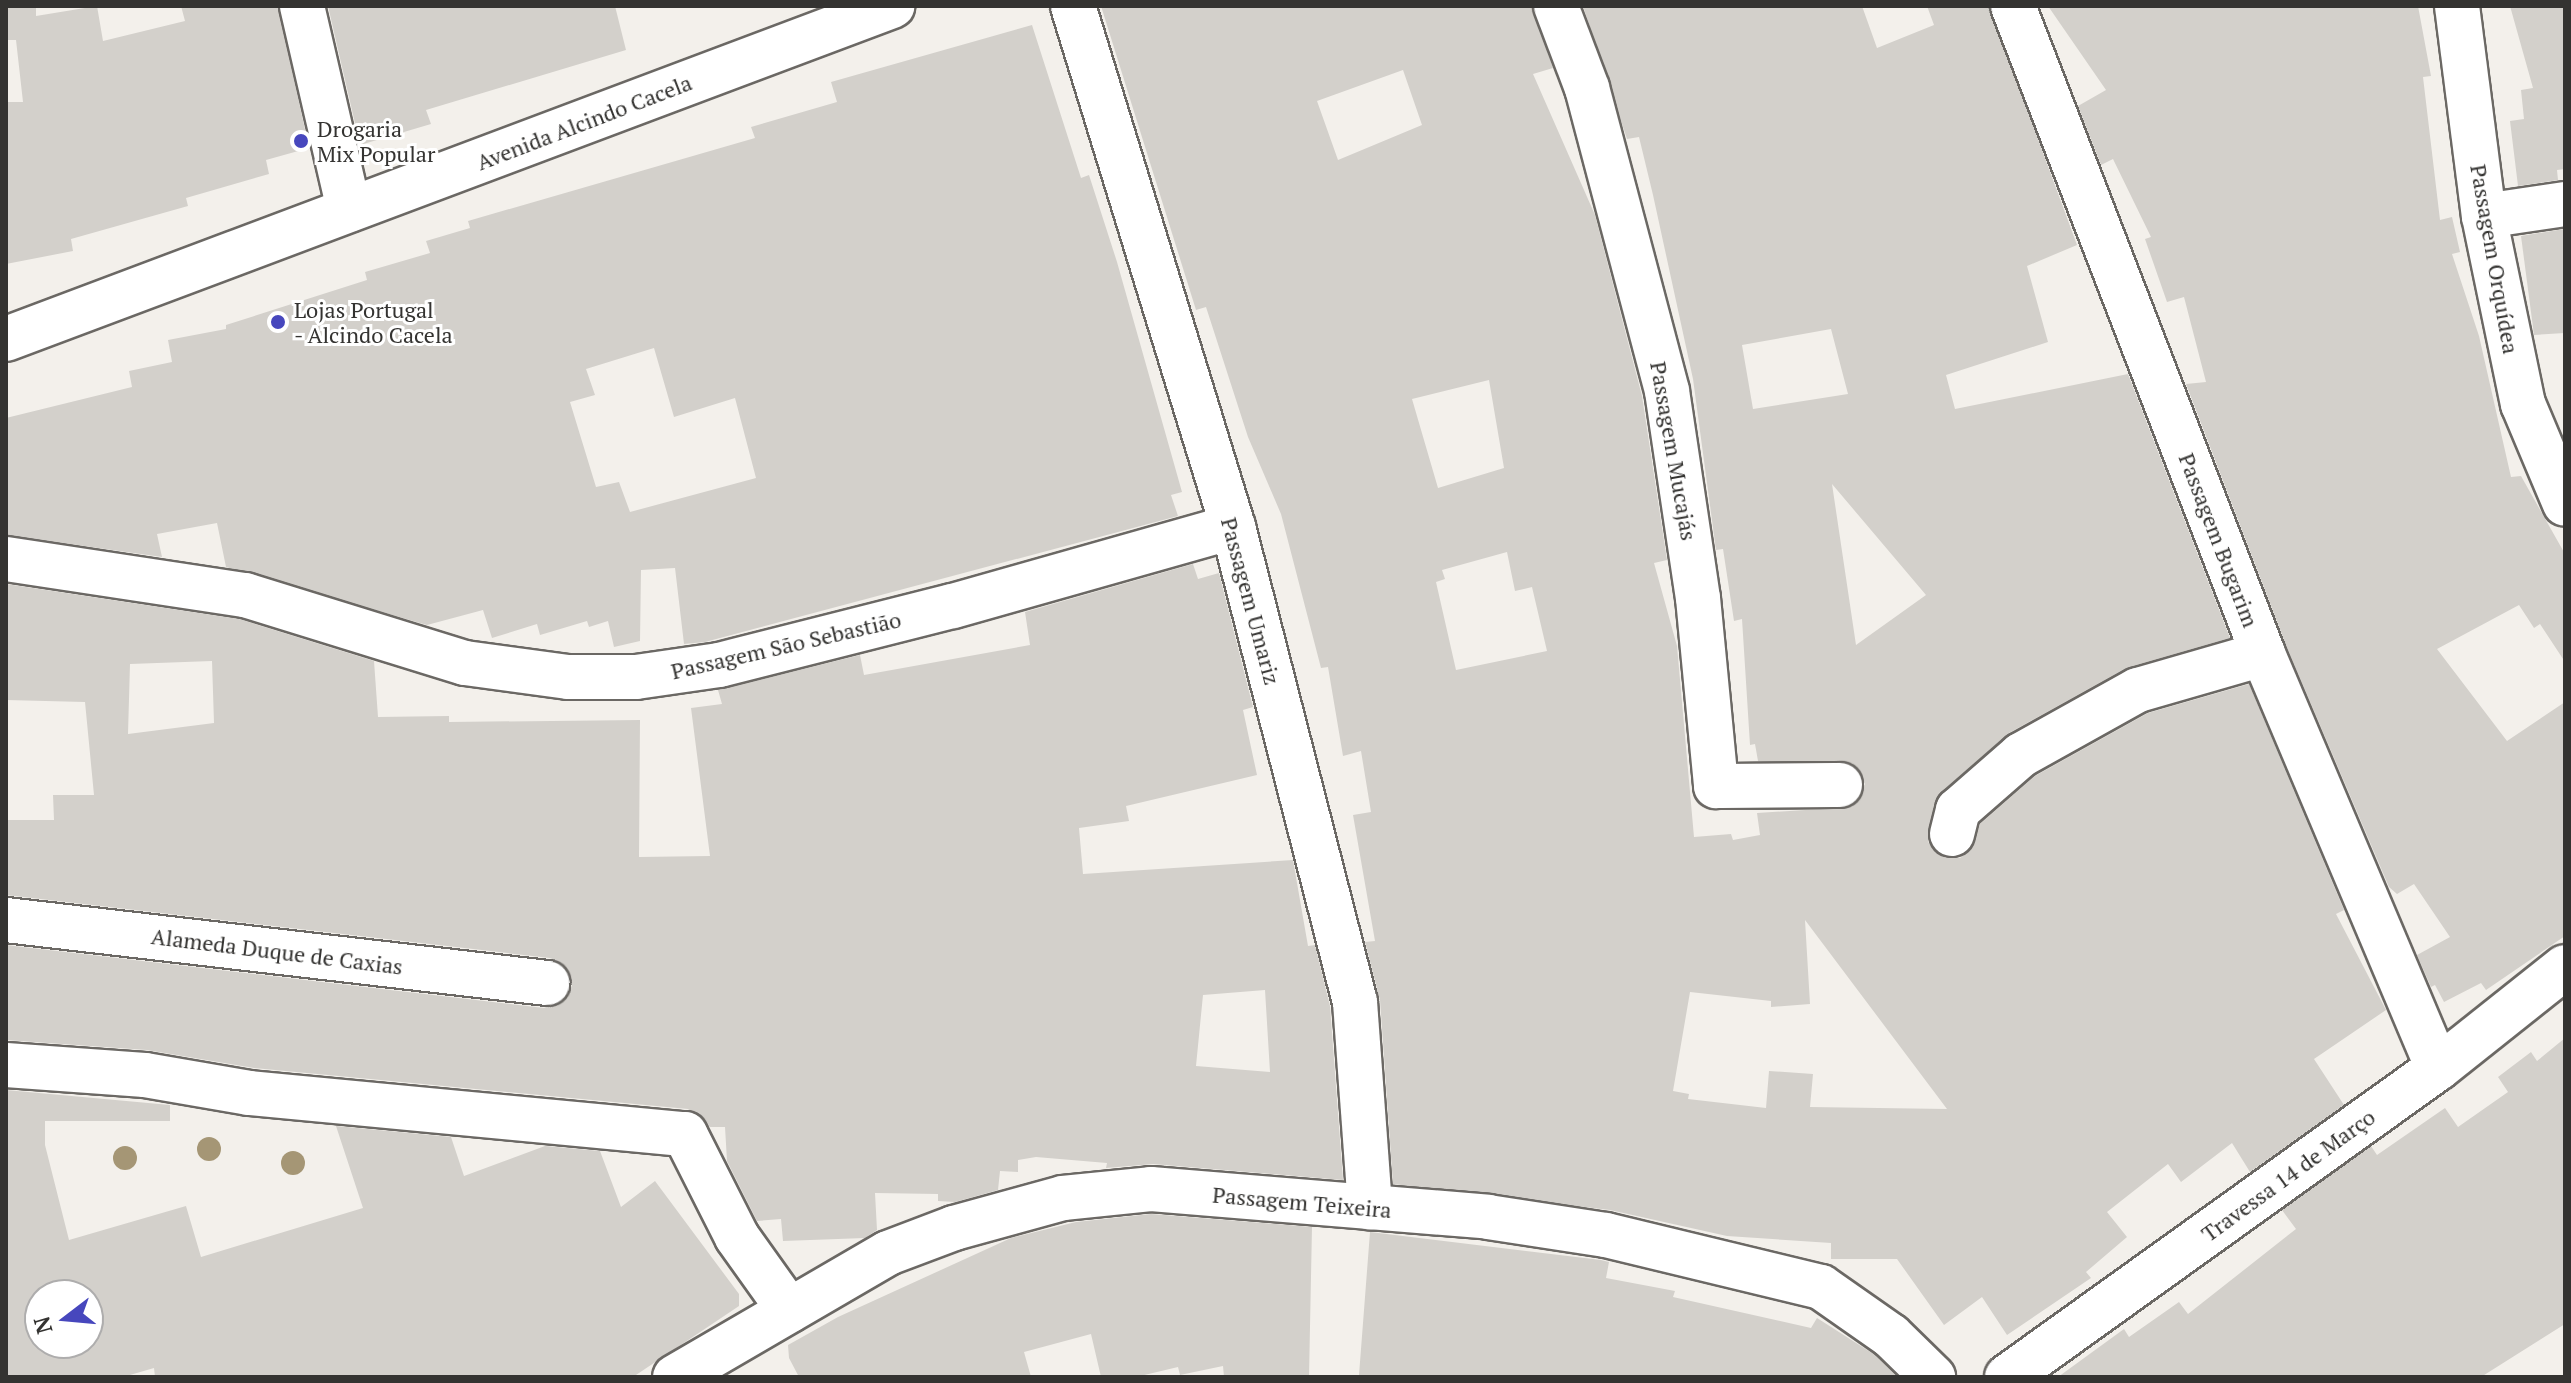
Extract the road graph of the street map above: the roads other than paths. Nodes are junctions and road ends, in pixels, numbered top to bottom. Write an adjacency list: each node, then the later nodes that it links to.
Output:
1 (302, 6): 8 (street)
2 (892, 6): 8 (street, Avenida Alcindo Cacela)
3 (1073, 6): 12 (street, Passagem Umariz)
4 (1556, 6): 15 (street, Passagem Mucajás)
5 (2013, 6): 14 (street, Passagem Bugarim)
6 (2457, 6): 9 (street, Passagem Orquídea)
7 (2565, 204): 9 (street)
8 (349, 210): 10 (street, Avenida Alcindo Cacela)
9 (2484, 216): 11 (street, Passagem Orquídea)
10 (6, 339)
11 (2565, 504)
12 (1233, 527): 13 (street, Passagem São Sebastião); 22 (street, Passagem Umariz)
13 (6, 559)
14 (2263, 654): 16 (street); 21 (street, Passagem Bugarim)
15 (1840, 785)
16 (1952, 834)
17 (6, 920): 19 (street, Alameda Duque de Caxias)
18 (2565, 967): 21 (street, Travessa 14 de Março)
19 (547, 983)
20 (6, 1065): 23 (street)
21 (2438, 1068): 26 (street, Travessa 14 de Março)
22 (1370, 1207): 23 (street, Passagem Teixeira); 25 (street, Passagem Teixeira)
23 (789, 1310): 24 (street, Passagem Teixeira)
24 (675, 1377)
25 (1933, 1377)
26 (2007, 1377)

